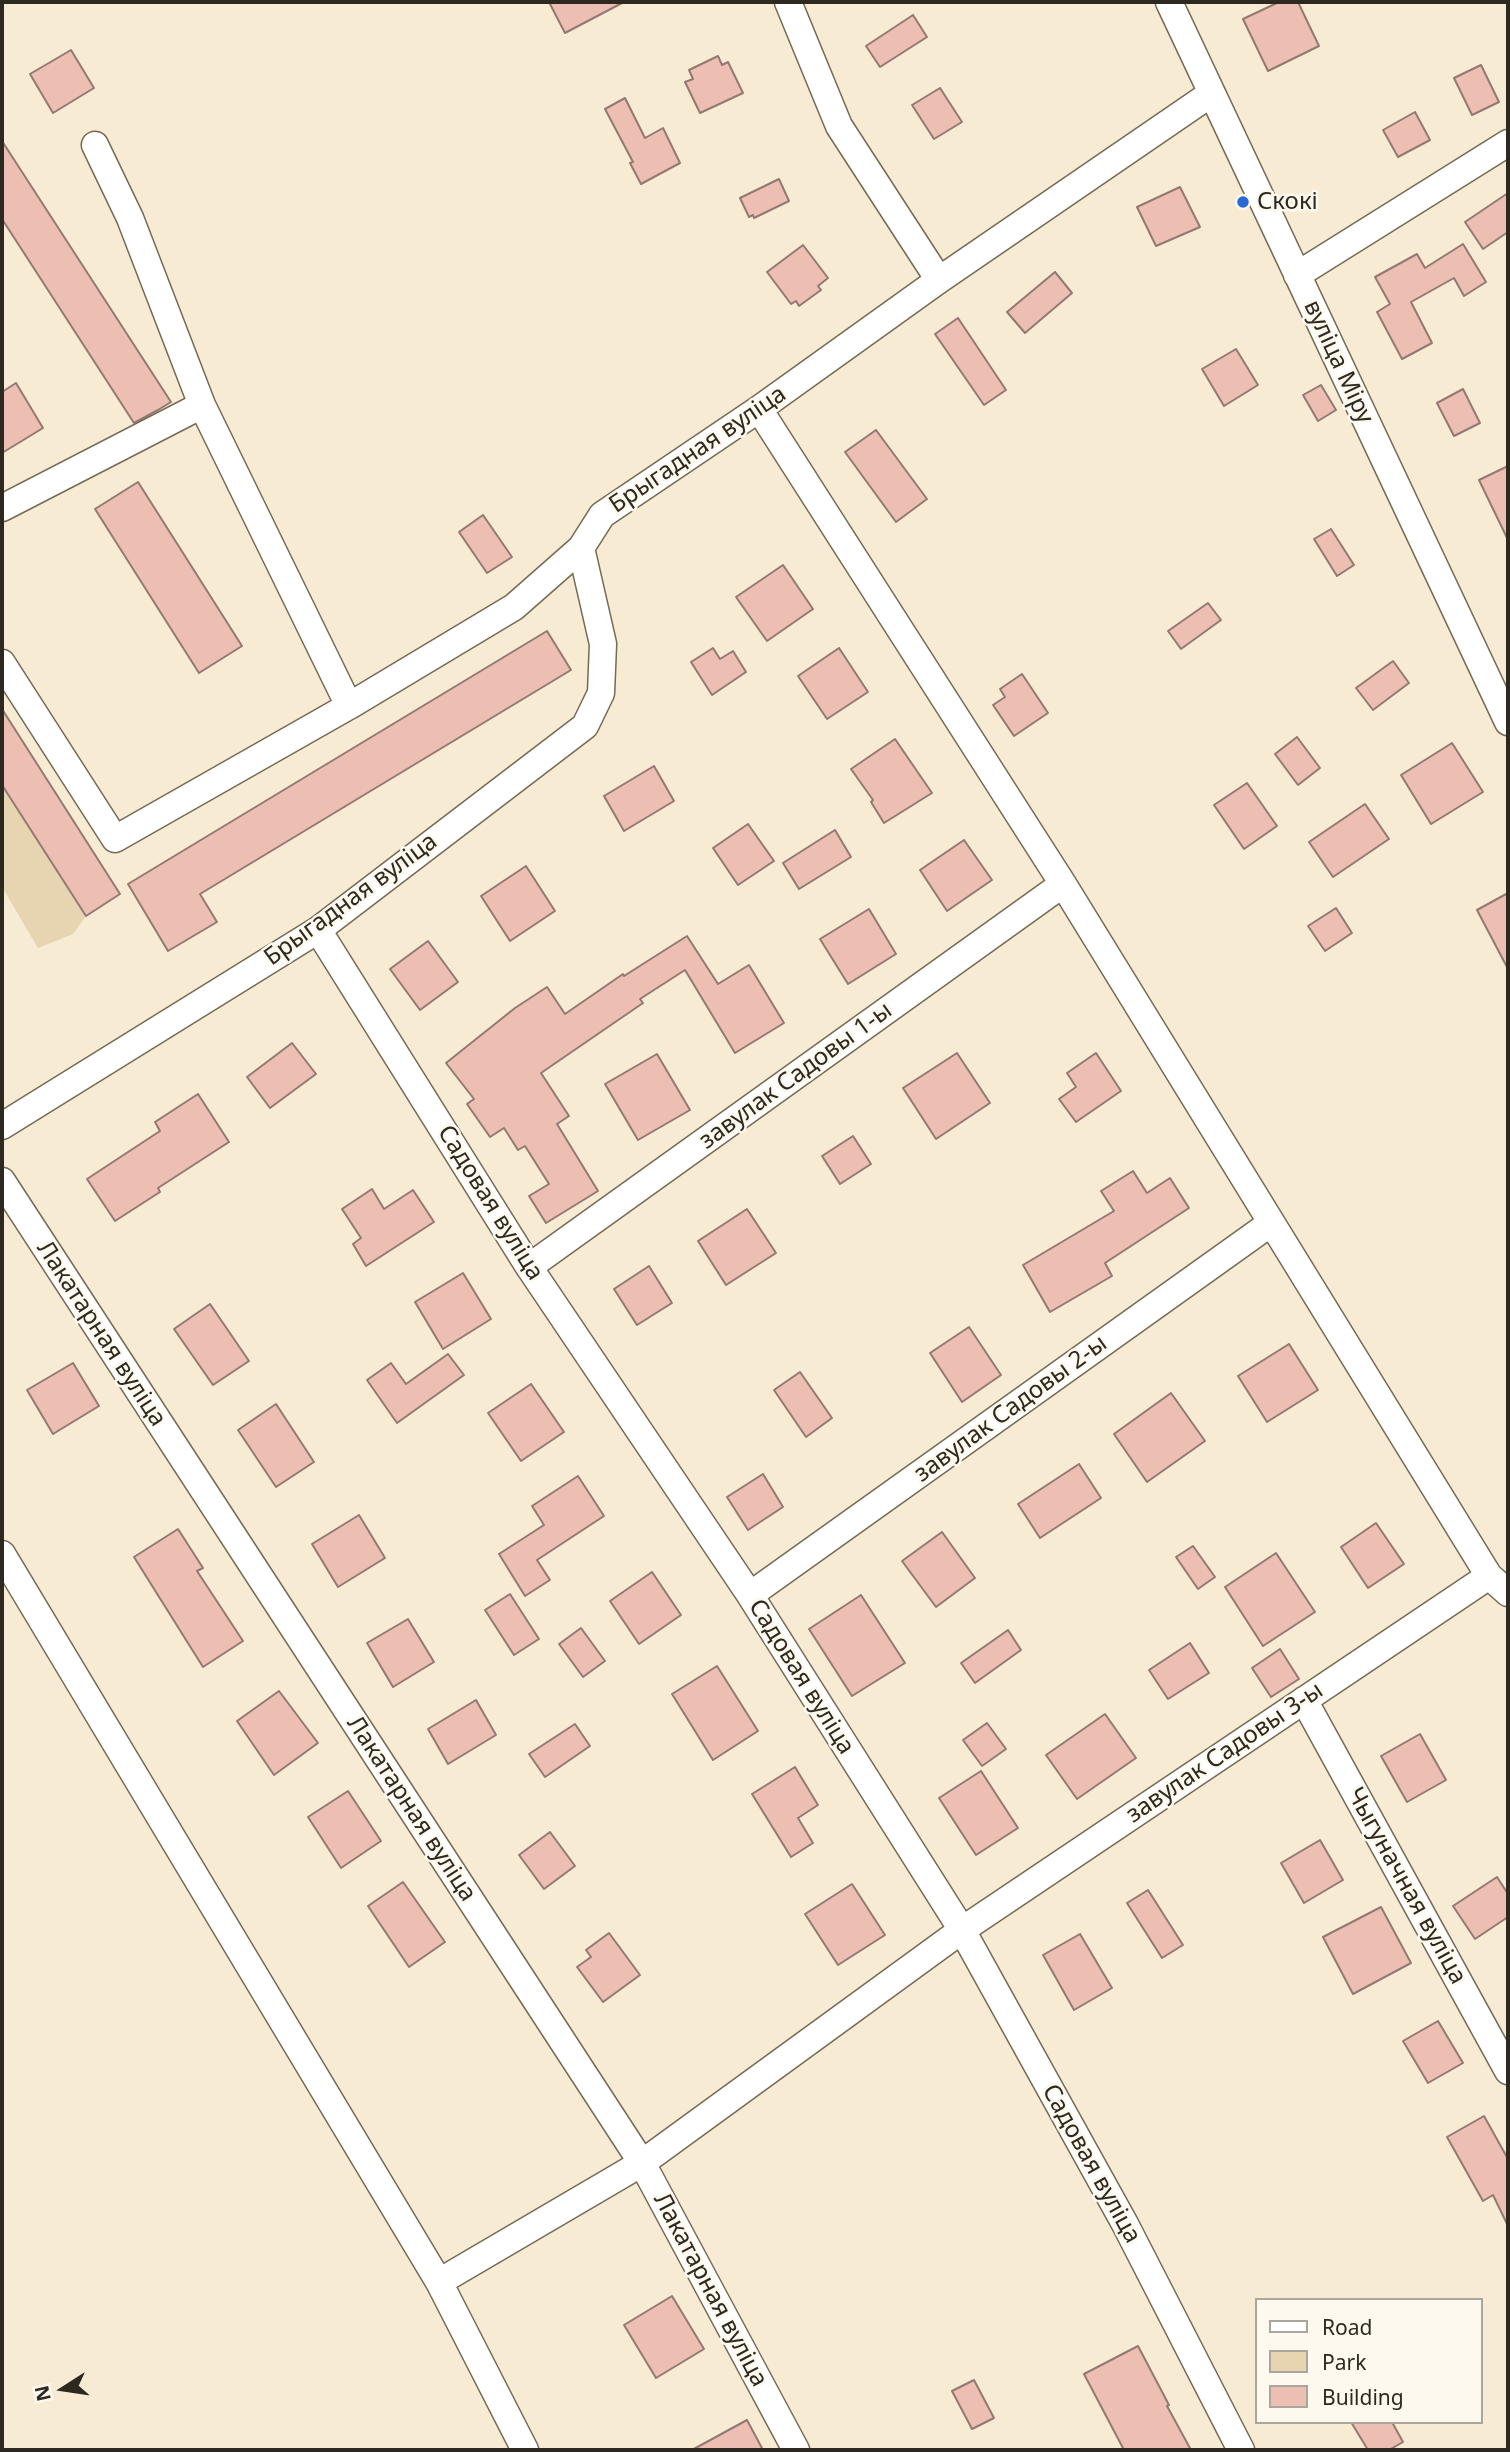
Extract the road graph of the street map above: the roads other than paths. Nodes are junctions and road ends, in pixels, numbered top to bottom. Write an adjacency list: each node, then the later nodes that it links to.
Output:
1 (788, 2): 7 (street)
2 (1169, 2): 3 (street, вуліца Міру)
3 (1212, 93): 6 (street, вуліца Міру); 7 (street, Брыгадная вуліца)
4 (1508, 143): 6 (street)
5 (94, 145): 8 (street)
6 (1297, 275): 14 (street, вуліца Міру)
7 (939, 280): 9 (street, Брыгадная вуліца)
8 (202, 405): 10 (street); 13 (street)
9 (759, 410): 11 (street, Брыгадная вуліца); 15 (street)
10 (2, 508)
11 (582, 548): 13 (street); 16 (street, Брыгадная вуліца)
12 (2, 663): 13 (street)
13 (349, 706)
14 (1508, 722)
15 (1063, 884): 19 (street); 20 (street, завулак Садовы 1-ы)
16 (318, 930): 17 (street, Брыгадная вуліца); 20 (street, Садовая вуліца)
17 (2, 1126)
18 (2, 1181): 27 (street, Лакатарная вуліца)
19 (1271, 1223): 22 (street); 23 (street, завулак Садовы 2-ы)
20 (529, 1267): 23 (street, Садовая вуліца)
21 (2, 1554): 28 (street)
22 (1499, 1584): 24 (street, завулак Садовы 3-ы)
23 (750, 1595): 25 (street, Садовая вуліца)
24 (1304, 1700): 25 (street, завулак Садовы 3-ы); 26 (street, Чыгуначная вуліца)
25 (962, 1930): 27 (street, завулак Садовы 3-ы); 31 (street, Садовая вуліца)
26 (1508, 2071)
27 (642, 2163): 28 (street, завулак Садовы 3-ы); 30 (street, Лакатарная вуліца)
28 (439, 2282): 29 (street)
29 (525, 2450)
30 (796, 2450)
31 (1241, 2450)

